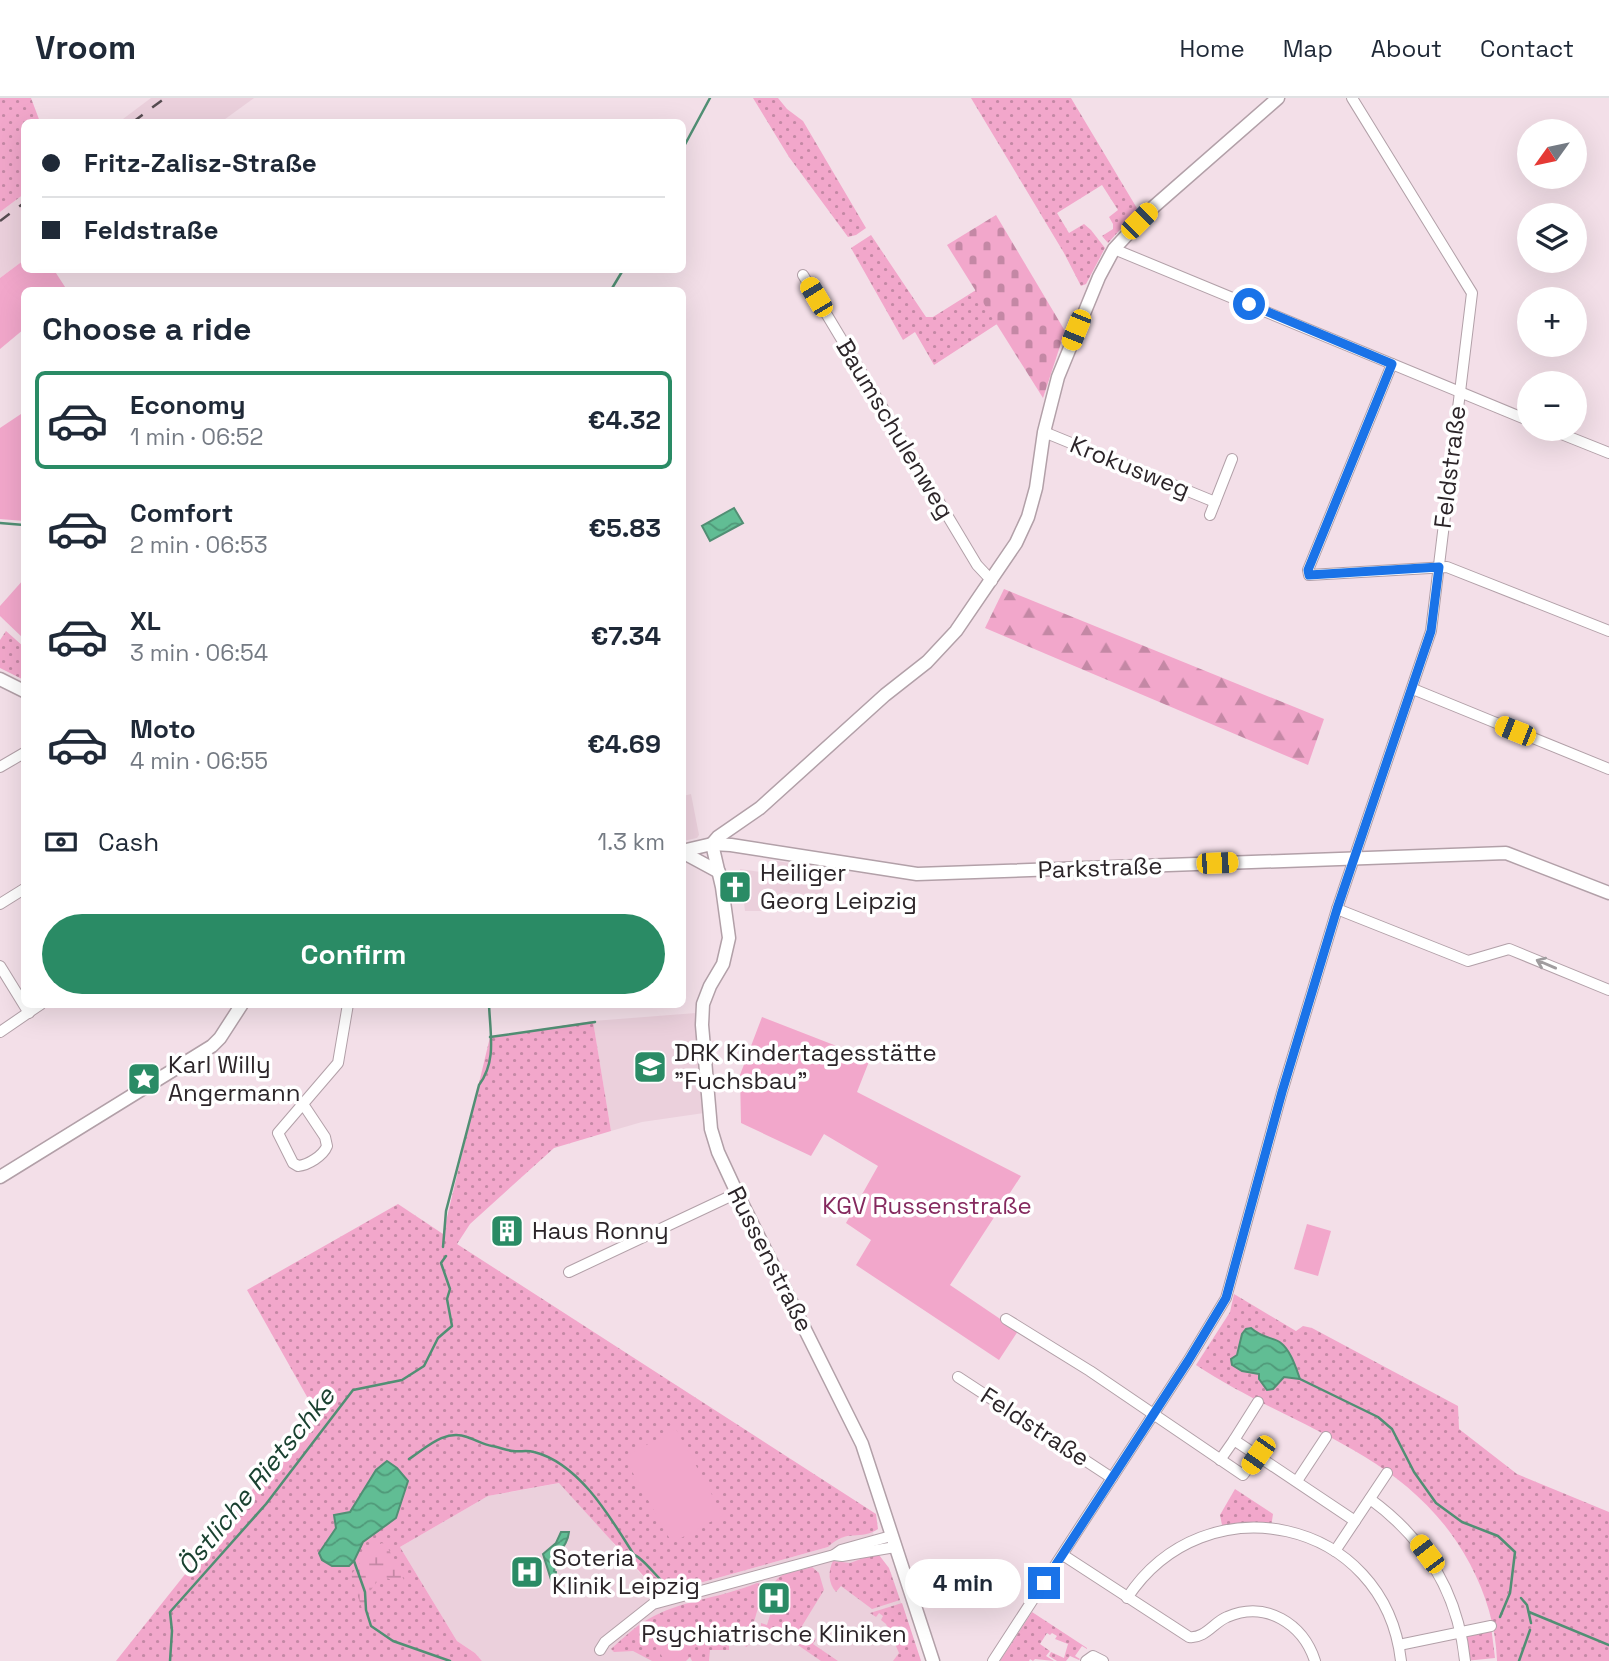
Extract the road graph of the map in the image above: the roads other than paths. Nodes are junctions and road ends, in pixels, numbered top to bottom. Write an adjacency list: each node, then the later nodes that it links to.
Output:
1 (1278, 98): 3 (street)
2 (1352, 98): 6 (street, Feldstraße)
3 (1114, 249): 5 (street); 8 (street)
4 (803, 275): 15 (street, Baumschulenweg)
5 (1392, 364): 6 (street); 14 (street)
6 (1459, 392): 7 (street); 14 (street, Feldstraße)
7 (1517, 416)
8 (1045, 432): 12 (street, Krokusweg); 15 (street)
9 (1579, 441): 10 (street)
10 (1609, 453)
11 (1232, 458): 12 (street, Krokusweg)
12 (1215, 502): 13 (street, Krokusweg)
13 (1210, 515)
14 (1439, 567): 16 (street); 18 (street, Feldstraße)
15 (992, 581): 23 (street)
16 (1609, 631)
17 (0, 679): 19 (street)
18 (1413, 689): 22 (street); 26 (street, Feldstraße)
19 (21, 690)
20 (21, 754): 21 (street)
21 (0, 767)
22 (1609, 769)
23 (712, 844): 24 (street); 26 (street, Parkstraße); 27 (street, Russenstraße)
24 (686, 850)
25 (686, 853): 27 (street)
26 (1355, 858): 29 (street, Parkstraße); 31 (street, Feldstraße)
27 (719, 872): 43 (street, Russenstraße)
28 (21, 891): 30 (street)
29 (1609, 893)
30 (0, 904)
31 (1337, 909): 33 (street, one-way to 31); 48 (street, Feldstraße)
32 (0, 965): 34 (street)
33 (1609, 990)
34 (21, 1000)
35 (26, 1008): 39 (street)
36 (36, 1008): 39 (street)
37 (239, 1008): 42 (street)
38 (347, 1008): 41 (street)
39 (29, 1013): 40 (street)
40 (0, 1032)
41 (303, 1104): 41 (street)
42 (0, 1177)
43 (737, 1194): 44 (street); 58 (street, Russenstraße)
44 (569, 1272)
45 (1006, 1319): 48 (street)
46 (958, 1377): 54 (street, Feldstraße)
47 (1258, 1402): 50 (street)
48 (1153, 1414): 52 (street); 54 (street, Feldstraße)
49 (1326, 1437): 55 (street)
50 (1234, 1440): 51 (street); 52 (street)
51 (1258, 1455): 52 (street); 55 (street)
52 (1220, 1460)
53 (1387, 1473): 56 (street)
54 (1112, 1478): 60 (street, Feldstraße)
55 (1297, 1480): 57 (street)
56 (1370, 1499): 57 (street); 63 (street)
57 (1355, 1521): 59 (street)
58 (893, 1542): 65 (street); 66 (street, Russenstraße)
59 (1335, 1551): 61 (street); 64 (street)
60 (1063, 1555): 61 (street); 67 (street, Feldstraße)
61 (1127, 1598): 70 (street)
62 (1491, 1626): 63 (street)
63 (1462, 1633): 64 (street); 72 (street)
64 (1399, 1645): 71 (street)
65 (600, 1650)
66 (933, 1661)
67 (993, 1661)
68 (1086, 1661): 69 (street)
69 (1103, 1661)
70 (1315, 1661)
71 (1401, 1661)
72 (1465, 1661)

